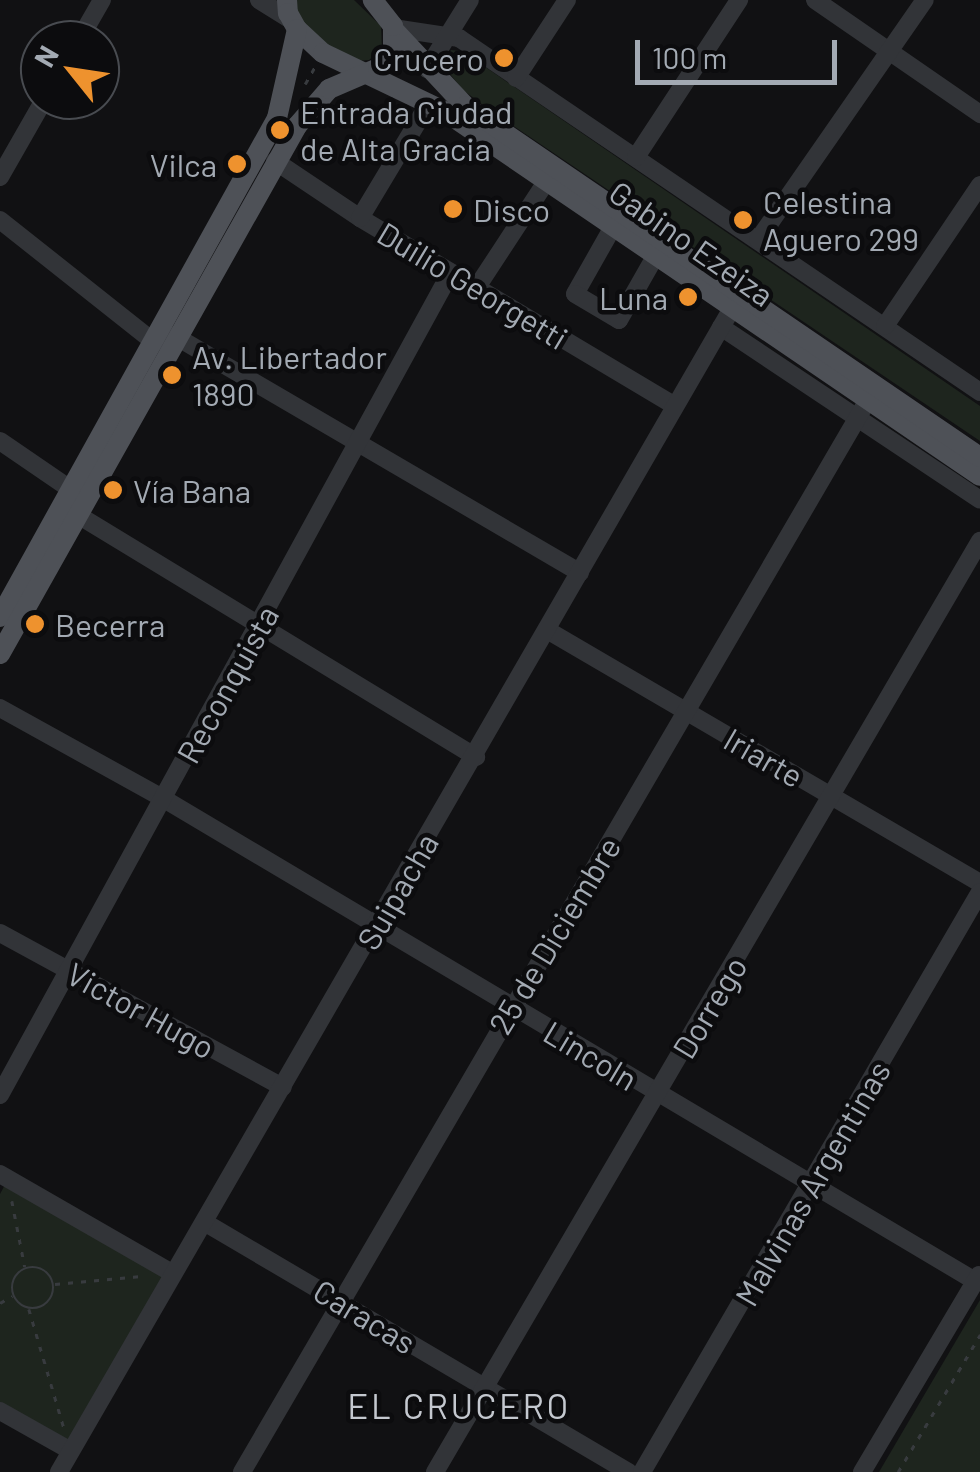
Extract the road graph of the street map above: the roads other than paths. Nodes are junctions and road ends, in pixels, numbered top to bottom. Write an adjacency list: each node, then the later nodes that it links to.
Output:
1 (259, 0): 9 (street)
2 (373, 0): 10 (main road, Gabino Ezeiza)
3 (390, 0): 10 (main road)
4 (470, 0): 11 (street)
5 (567, 0): 15 (street)
6 (739, 0): 19 (street)
7 (815, 0): 12 (street)
8 (925, 0): 12 (street)
9 (288, 11): 14 (main road, Gabino Ezeiza); 35 (main road)
10 (393, 28): 11 (street); 13 (main road, Gabino Ezeiza); 14 (main road)
11 (449, 34): 13 (street); 15 (street)
12 (889, 52): 17 (street); 27 (street)
13 (428, 69): 41 (main road, Gabino Ezeiza)
14 (362, 74): 16 (main road, Gabino Ezeiza); 20 (main road)
15 (516, 78): 19 (street)
16 (429, 103): 22 (main road, Gabino Ezeiza); 24 (street)
17 (980, 114)
18 (33, 120): 21 (street)
19 (636, 157): 27 (street)
20 (275, 160): 24 (street, Duilio Georgetti); 34 (main road)
21 (0, 177)
22 (548, 179): 26 (main road, Gabino Ezeiza); 30 (street)
23 (980, 185): 32 (street)
24 (360, 218): 29 (street, Duilio Georgetti)
25 (0, 220): 35 (street)
26 (614, 226): 28 (main road, Gabino Ezeiza); 28 (street)
27 (758, 240): 32 (street)
28 (656, 255): 31 (main road, Gabino Ezeiza)
29 (451, 272): 30 (street, Duilio Georgetti); 40 (street, Reconquista)
30 (478, 287): 37 (street, Duilio Georgetti)
31 (732, 308): 33 (street, Suipacha); 38 (main road, Gabino Ezeiza)
32 (884, 326): 36 (street)
33 (721, 328): 37 (street, Suipacha); 38 (street)
34 (175, 336): 35 (street); 40 (street); 45 (main road)
35 (154, 342): 43 (main road)
36 (980, 392)
37 (674, 405): 47 (street, Suipacha)
38 (862, 409): 42 (main road, Gabino Ezeiza); 44 (street); 53 (street, 25 de Diciembre)
39 (0, 441): 43 (street)
40 (356, 444): 47 (street); 49 (street, Reconquista)
41 (980, 458)
42 (980, 476)
43 (70, 489): 48 (main road)
44 (980, 500)
45 (78, 515): 49 (street); 51 (main road)
46 (980, 541): 55 (street, Dorrego)
47 (580, 573): 50 (street, Suipacha)
48 (0, 617)
49 (259, 626): 54 (street); 56 (street, Reconquista)
50 (548, 630): 53 (street, Iriarte); 54 (street, Suipacha)
51 (0, 654)
52 (0, 708): 56 (street, Lincoln)
53 (686, 712): 55 (street, Iriarte); 62 (street, 25 de Diciembre)
54 (476, 757): 59 (street, Suipacha)
55 (833, 797): 57 (street, Iriarte); 65 (street, Dorrego)
56 (164, 799): 59 (street, Lincoln); 61 (street, Reconquista)
57 (980, 884)
58 (980, 892): 67 (street, Malvinas Argentinas)
59 (376, 927): 62 (street, Lincoln); 63 (street, Suipacha)
60 (0, 934): 61 (street, Victor Hugo)
61 (68, 970): 63 (street, Victor Hugo); 64 (street, Reconquista)
62 (510, 1008): 65 (street, Lincoln); 71 (street, 25 de Diciembre)
63 (283, 1087): 68 (street, Suipacha)
64 (0, 1095)
65 (657, 1095): 67 (street, Lincoln); 72 (street, Dorrego)
66 (3, 1183): 69 (street)
67 (812, 1186): 70 (street, Lincoln); 79 (street, Malvinas Argentinas)
68 (204, 1222): 69 (street, Suipacha); 71 (street, Caracas)
69 (172, 1272): 74 (street, Suipacha)
70 (977, 1277): 80 (street)
71 (342, 1303): 72 (street, Caracas); 76 (street, 25 de Diciembre)
72 (484, 1386): 77 (street, Dorrego); 78 (street, Caracas)
73 (0, 1411): 74 (street)
74 (71, 1451): 75 (street, Suipacha)
75 (59, 1472)
76 (242, 1472)
77 (436, 1472)
78 (629, 1472)
79 (642, 1472)
80 (862, 1472)

